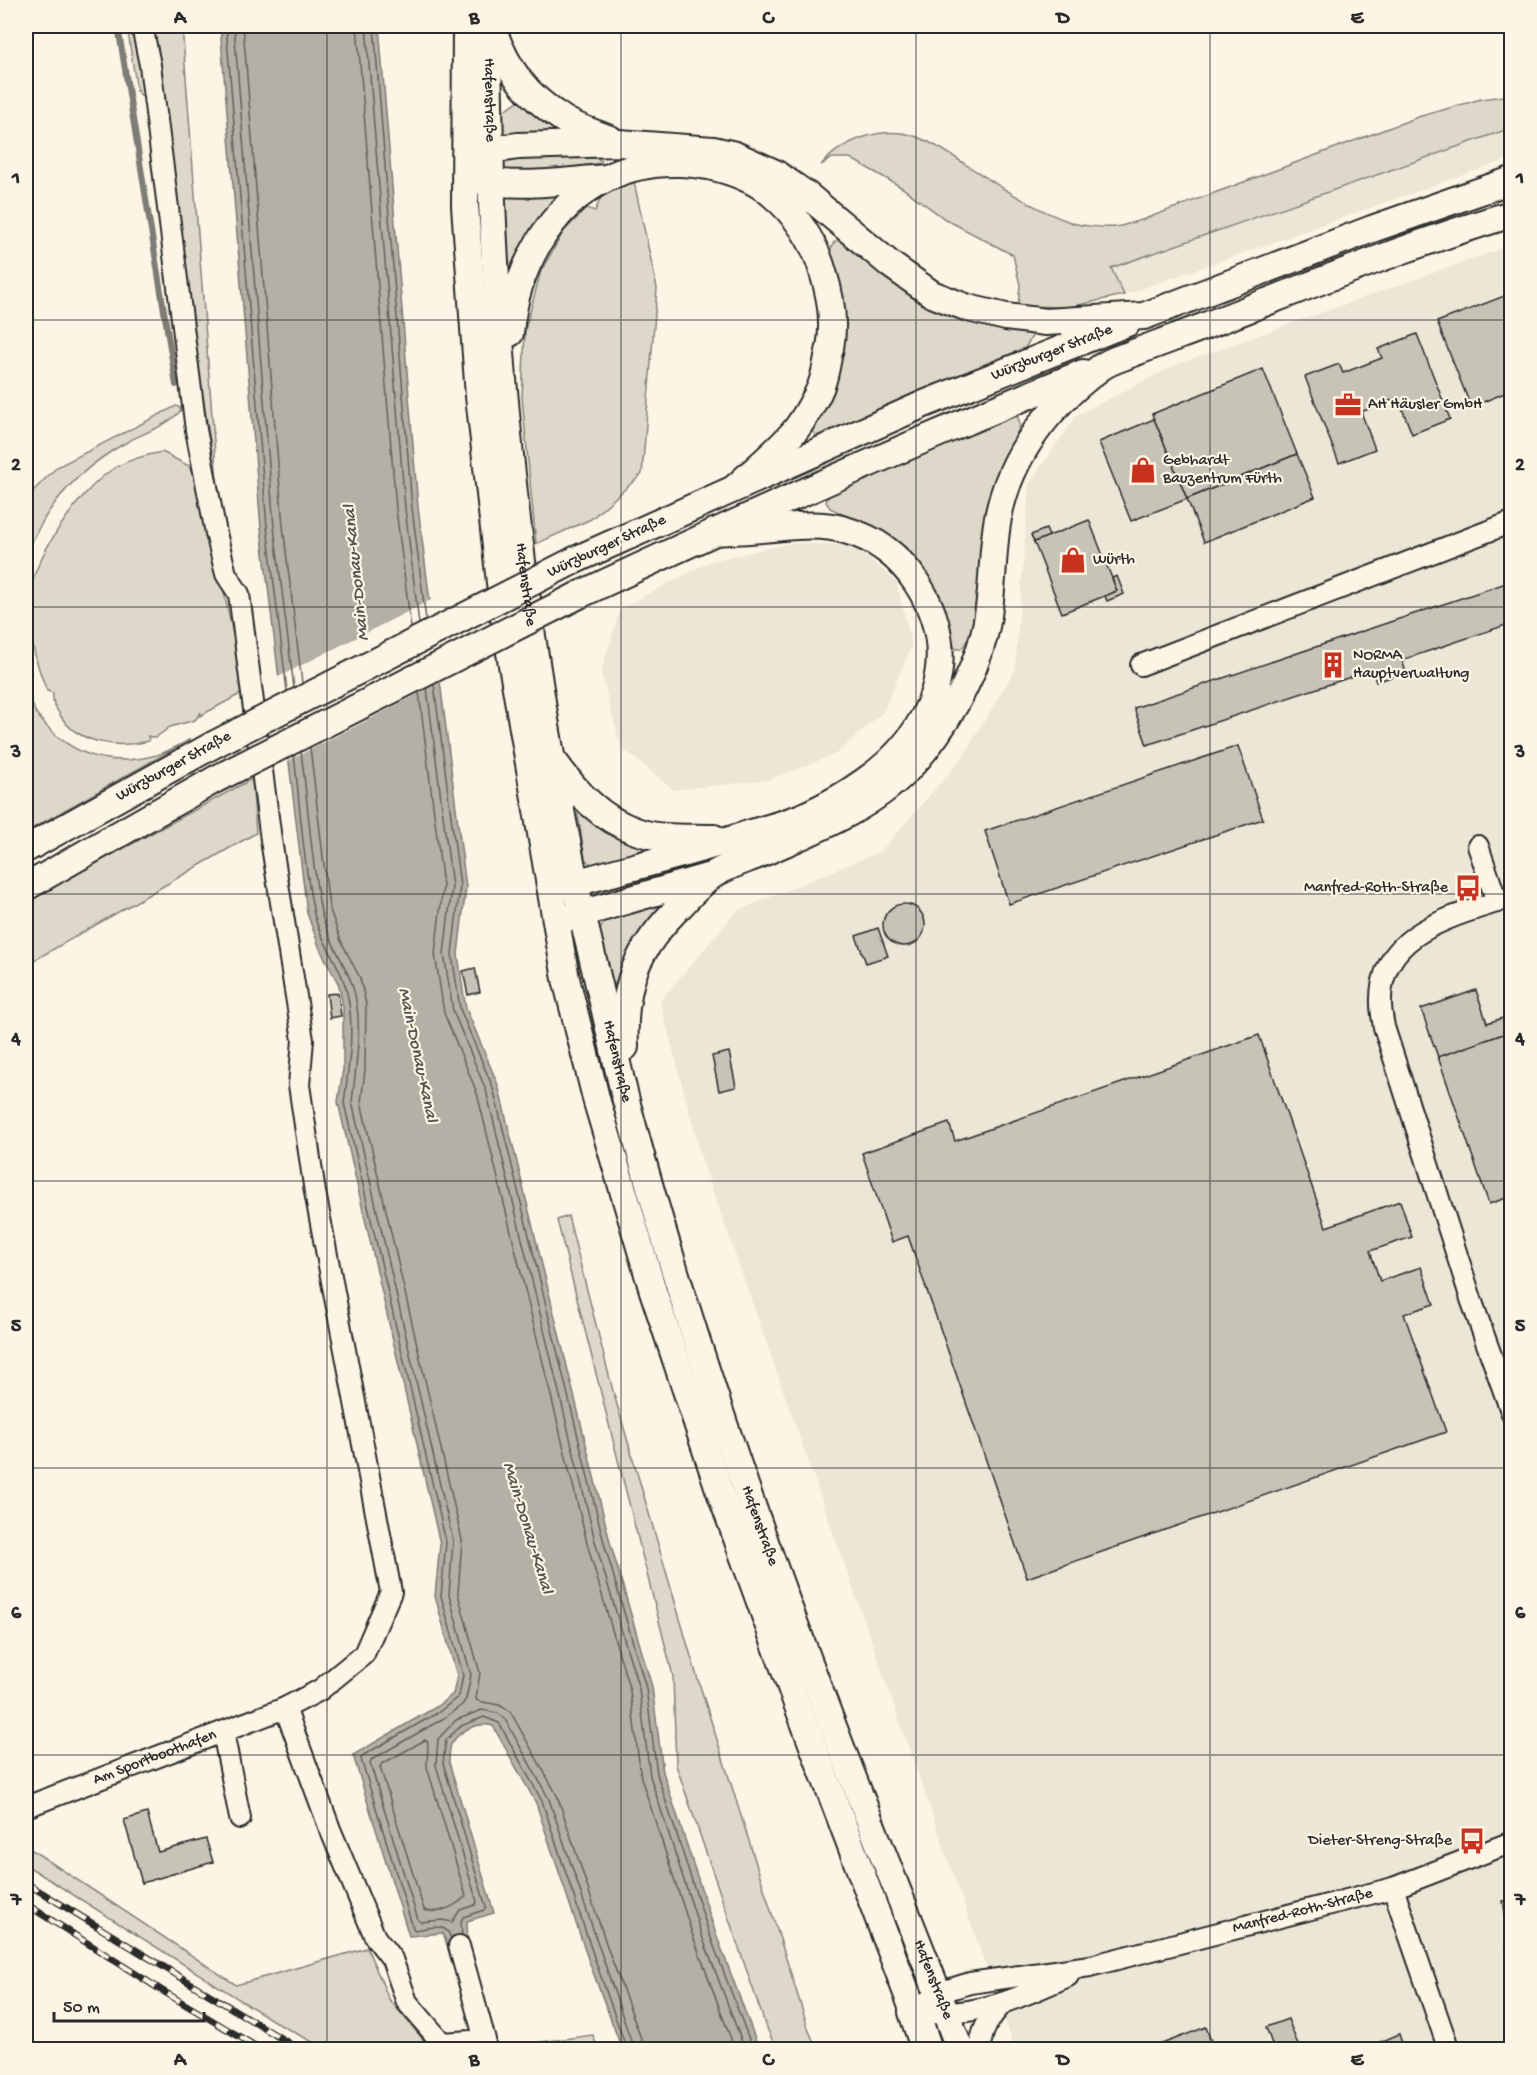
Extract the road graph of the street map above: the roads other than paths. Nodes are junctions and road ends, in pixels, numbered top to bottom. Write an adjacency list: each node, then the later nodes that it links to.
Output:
1 (142, 26): 30 (street, Am Sportboothafen)
2 (466, 26): 5 (main road, Hafenstraße)
3 (489, 26): 4 (main road); 5 (main road, Hafenstraße)
4 (619, 143): 5 (main road); 10 (main road)
5 (473, 160): 8 (main road, Hafenstraße); 24 (main road, Hafenstraße)
6 (606, 178): 8 (main road); 12 (main road); 13 (main road)
7 (1512, 180): 10 (main road, Würzburger Straße)
8 (491, 182): 12 (main road, Hafenstraße)
9 (1512, 214): 11 (main road, Würzburger Straße)
10 (1144, 316): 13 (main road, Würzburger Straße)
11 (1103, 365): 15 (main road, Würzburger Straße); 21 (main road)
12 (504, 402): 17 (main road, Hafenstraße)
13 (736, 487): 20 (main road, Würzburger Straße, bridge)
14 (1512, 522): 16 (street)
15 (714, 532): 18 (main road); 23 (main road, Würzburger Straße, bridge)
16 (1141, 665)
17 (552, 760): 18 (main road); 22 (main road, Hafenstraße)
18 (736, 838): 22 (main road)
19 (1479, 846): 25 (street)
20 (26, 849)
21 (711, 876): 26 (main road); 28 (main road)
22 (575, 883): 24 (main road); 26 (main road, Hafenstraße)
23 (26, 887)
24 (550, 890): 27 (main road, Hafenstraße)
25 (1504, 899): 29 (street)
26 (582, 915): 27 (main road); 28 (main road, Hafenstraße)
27 (555, 920): 40 (main road, Hafenstraße)
28 (627, 1104): 39 (main road, Hafenstraße)
29 (1512, 1414)
30 (285, 1708): 31 (street, Am Sportboothafen); 36 (street)
31 (223, 1732): 32 (street, Am Sportboothafen); 33 (street)
32 (26, 1807)
33 (240, 1818)
34 (1512, 1842): 35 (street, Manfred-Roth-Straße)
35 (1393, 1888): 37 (street, Manfred-Roth-Straße); 44 (street)
36 (459, 1946)
37 (1089, 1966): 38 (street, Manfred-Roth-Straße); 39 (street, Manfred-Roth-Straße)
38 (1003, 2002): 39 (street, Manfred-Roth-Straße); 43 (street)
39 (942, 2003): 40 (street, Manfred-Roth-Straße); 42 (main road, Hafenstraße)
40 (914, 2012): 41 (highway, Hafenstraße)
41 (927, 2049)
42 (960, 2049)
43 (980, 2049)
44 (1449, 2049)

